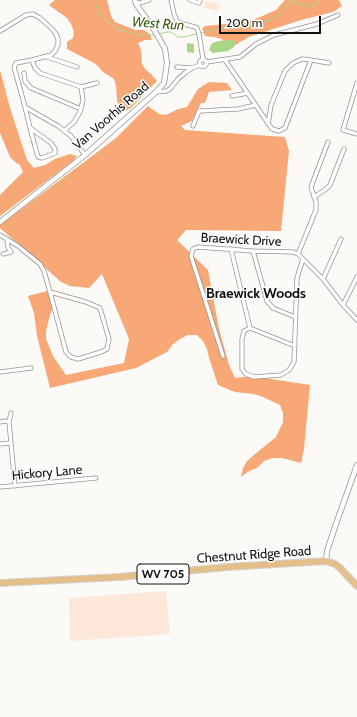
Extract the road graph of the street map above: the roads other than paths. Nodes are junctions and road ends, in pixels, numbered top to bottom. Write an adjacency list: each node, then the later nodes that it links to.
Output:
1 (149, 0): 5 (street)
2 (171, 0): 10 (street)
3 (190, 0): 4 (street)
4 (200, 0)
5 (136, 2): 22 (street, Van Voorhis Road)
6 (338, 14): 11 (street)
7 (0, 31): 8 (street)
8 (46, 57): 9 (street); 15 (street)
9 (32, 60): 21 (street); 26 (street)
10 (205, 60): 11 (street); 14 (street); 14 (street)
11 (225, 60): 23 (street)
12 (311, 60): 13 (street); 28 (street); 28 (street)
13 (329, 63)
14 (200, 65): 17 (street)
15 (76, 67)
16 (177, 67): 17 (street)
17 (192, 68): 22 (street)
18 (24, 73): 27 (street)
19 (96, 83): 21 (street)
20 (357, 83): 32 (street)
21 (81, 87): 27 (street)
22 (156, 92): 35 (street, Van Voorhis Road)
23 (248, 93): 24 (street); 25 (street)
24 (232, 96)
25 (256, 105): 28 (street); 29 (street)
26 (24, 107): 30 (street); 31 (street)
27 (81, 109): 31 (street)
28 (268, 124)
29 (193, 126)
30 (30, 128): 30 (street)
31 (64, 131): 35 (street)
32 (357, 134)
33 (328, 142): 36 (street)
34 (344, 149): 36 (street)
35 (85, 155): 37 (street, Van Voorhis Road)
36 (314, 197): 44 (street)
37 (0, 222)
38 (0, 235): 40 (street)
39 (341, 239): 47 (street)
40 (7, 240): 43 (street); 48 (street)
41 (231, 249): 42 (street, Braewick Drive); 52 (street); 54 (street, Braewick Drive)
42 (253, 251): 44 (street, Braewick Drive); 50 (street)
43 (3, 254)
44 (298, 254): 45 (street, Braewick Drive)
45 (303, 259): 47 (street, Braewick Drive); 50 (street)
46 (357, 277): 49 (street)
47 (323, 279): 49 (street, Braewick Drive)
48 (50, 292): 48 (street)
49 (343, 305): 51 (street, Braewick Drive)
50 (295, 317): 53 (street)
51 (357, 320)
52 (250, 328): 53 (street); 53 (street)
53 (295, 346)
54 (223, 356)
55 (31, 368): 56 (street)
56 (0, 372)
57 (10, 413): 59 (street)
58 (0, 422): 59 (street)
59 (9, 422): 60 (street)
60 (11, 443): 61 (street); 64 (street)
61 (0, 444)
62 (357, 465): 66 (street)
63 (96, 478): 64 (street, Hickory Lane)
64 (15, 486): 65 (street, Hickory Lane)
65 (0, 487)
66 (326, 561): 67 (main road, Chestnut Ridge Road / WV 705); 68 (main road, Chestnut Ridge Road)
67 (0, 583)
68 (357, 586)

